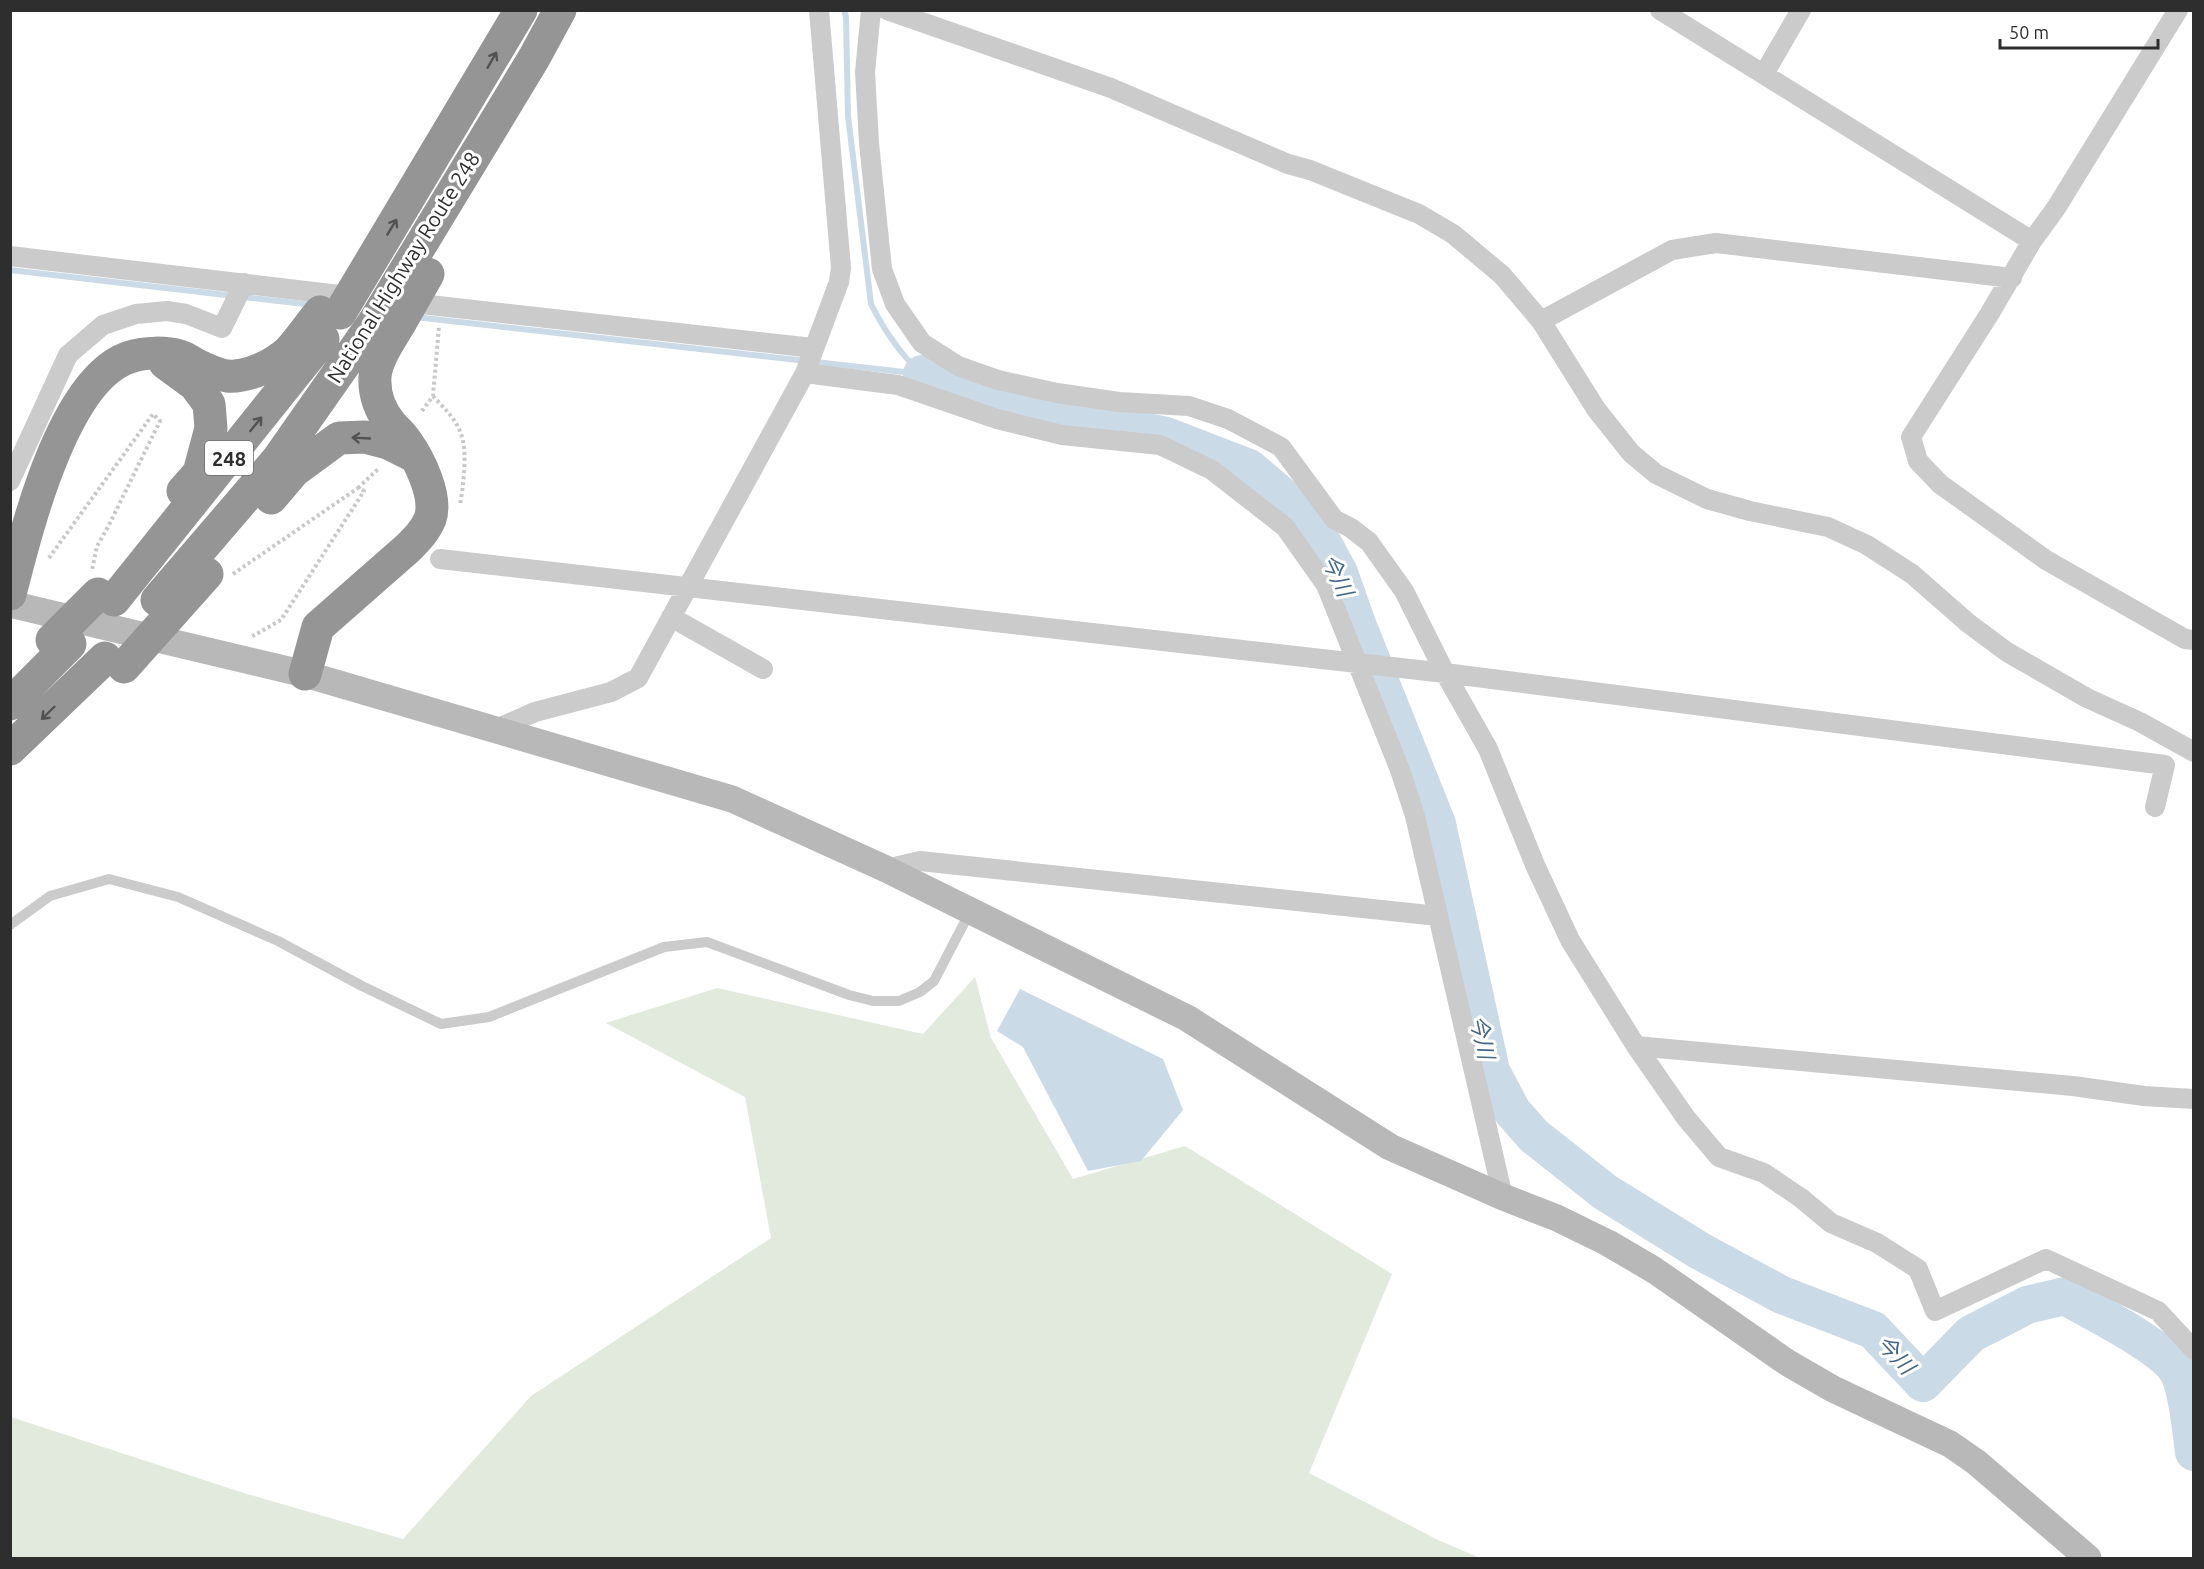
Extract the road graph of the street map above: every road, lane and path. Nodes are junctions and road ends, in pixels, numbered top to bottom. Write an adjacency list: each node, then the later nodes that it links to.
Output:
1 (521, 10): 14 (highway, National Highway Route 248 / 248, one-way to 1, bridge)
2 (561, 10): 16 (highway, bridge)
3 (819, 10): 18 (street)
4 (871, 10): 42 (street)
5 (887, 10): 15 (street)
6 (1660, 10): 9 (street)
7 (1801, 10): 9 (street)
8 (2178, 10): 10 (street)
9 (1764, 74): 10 (street)
10 (2032, 241): 12 (street)
11 (10, 256): 13 (street)
12 (2012, 278): 15 (street); 37 (street)
13 (244, 283): 18 (street); 25 (street)
14 (330, 312): 19 (highway); 32 (highway, National Highway Route 248 / 248, one-way to 14)
15 (1540, 321): 48 (street)
16 (387, 322): 23 (highway); 39 (highway, National Highway Route 248 / 248)
17 (438, 330): 21 (path)
18 (813, 348): 20 (street)
19 (151, 353): 32 (highway); 33 (highway)
20 (804, 373): 31 (street); 40 (street)
21 (433, 396): 22 (path); 27 (path)
22 (422, 411)
23 (416, 457): 30 (highway, one-way to 30); 43 (highway)
24 (380, 467): 26 (path)
25 (10, 481)
26 (358, 488): 30 (path); 36 (path)
27 (459, 511)
28 (440, 559): 31 (street)
29 (48, 562): 32 (path)
30 (217, 576): 39 (highway, bridge)
31 (686, 588): 35 (street); 40 (street)
32 (101, 592): 38 (highway, National Highway Route 248 / 248)
33 (10, 594)
34 (10, 604): 43 (street)
35 (671, 617): 41 (street); 46 (street)
36 (248, 639)
37 (2193, 640)
38 (61, 642): 44 (highway); 45 (highway, National Highway Route 248 / 248)
39 (115, 662): 47 (highway, one-way to 47)
40 (1359, 663): 42 (street); 52 (street)
41 (763, 669)
42 (1445, 673): 49 (street); 54 (street)
43 (305, 674): 46 (street)
44 (10, 685)
45 (10, 704)
46 (494, 730): 50 (street)
47 (10, 749)
48 (2193, 753)
49 (2155, 807)
50 (886, 869): 51 (street); 52 (street)
51 (971, 909): 53 (lane); 56 (street)
52 (1438, 916): 56 (street)
53 (10, 925)
54 (1636, 1046): 55 (street); 57 (street)
55 (2193, 1100)
56 (1503, 1197): 58 (street)
57 (2193, 1350)
58 (2088, 1558)

